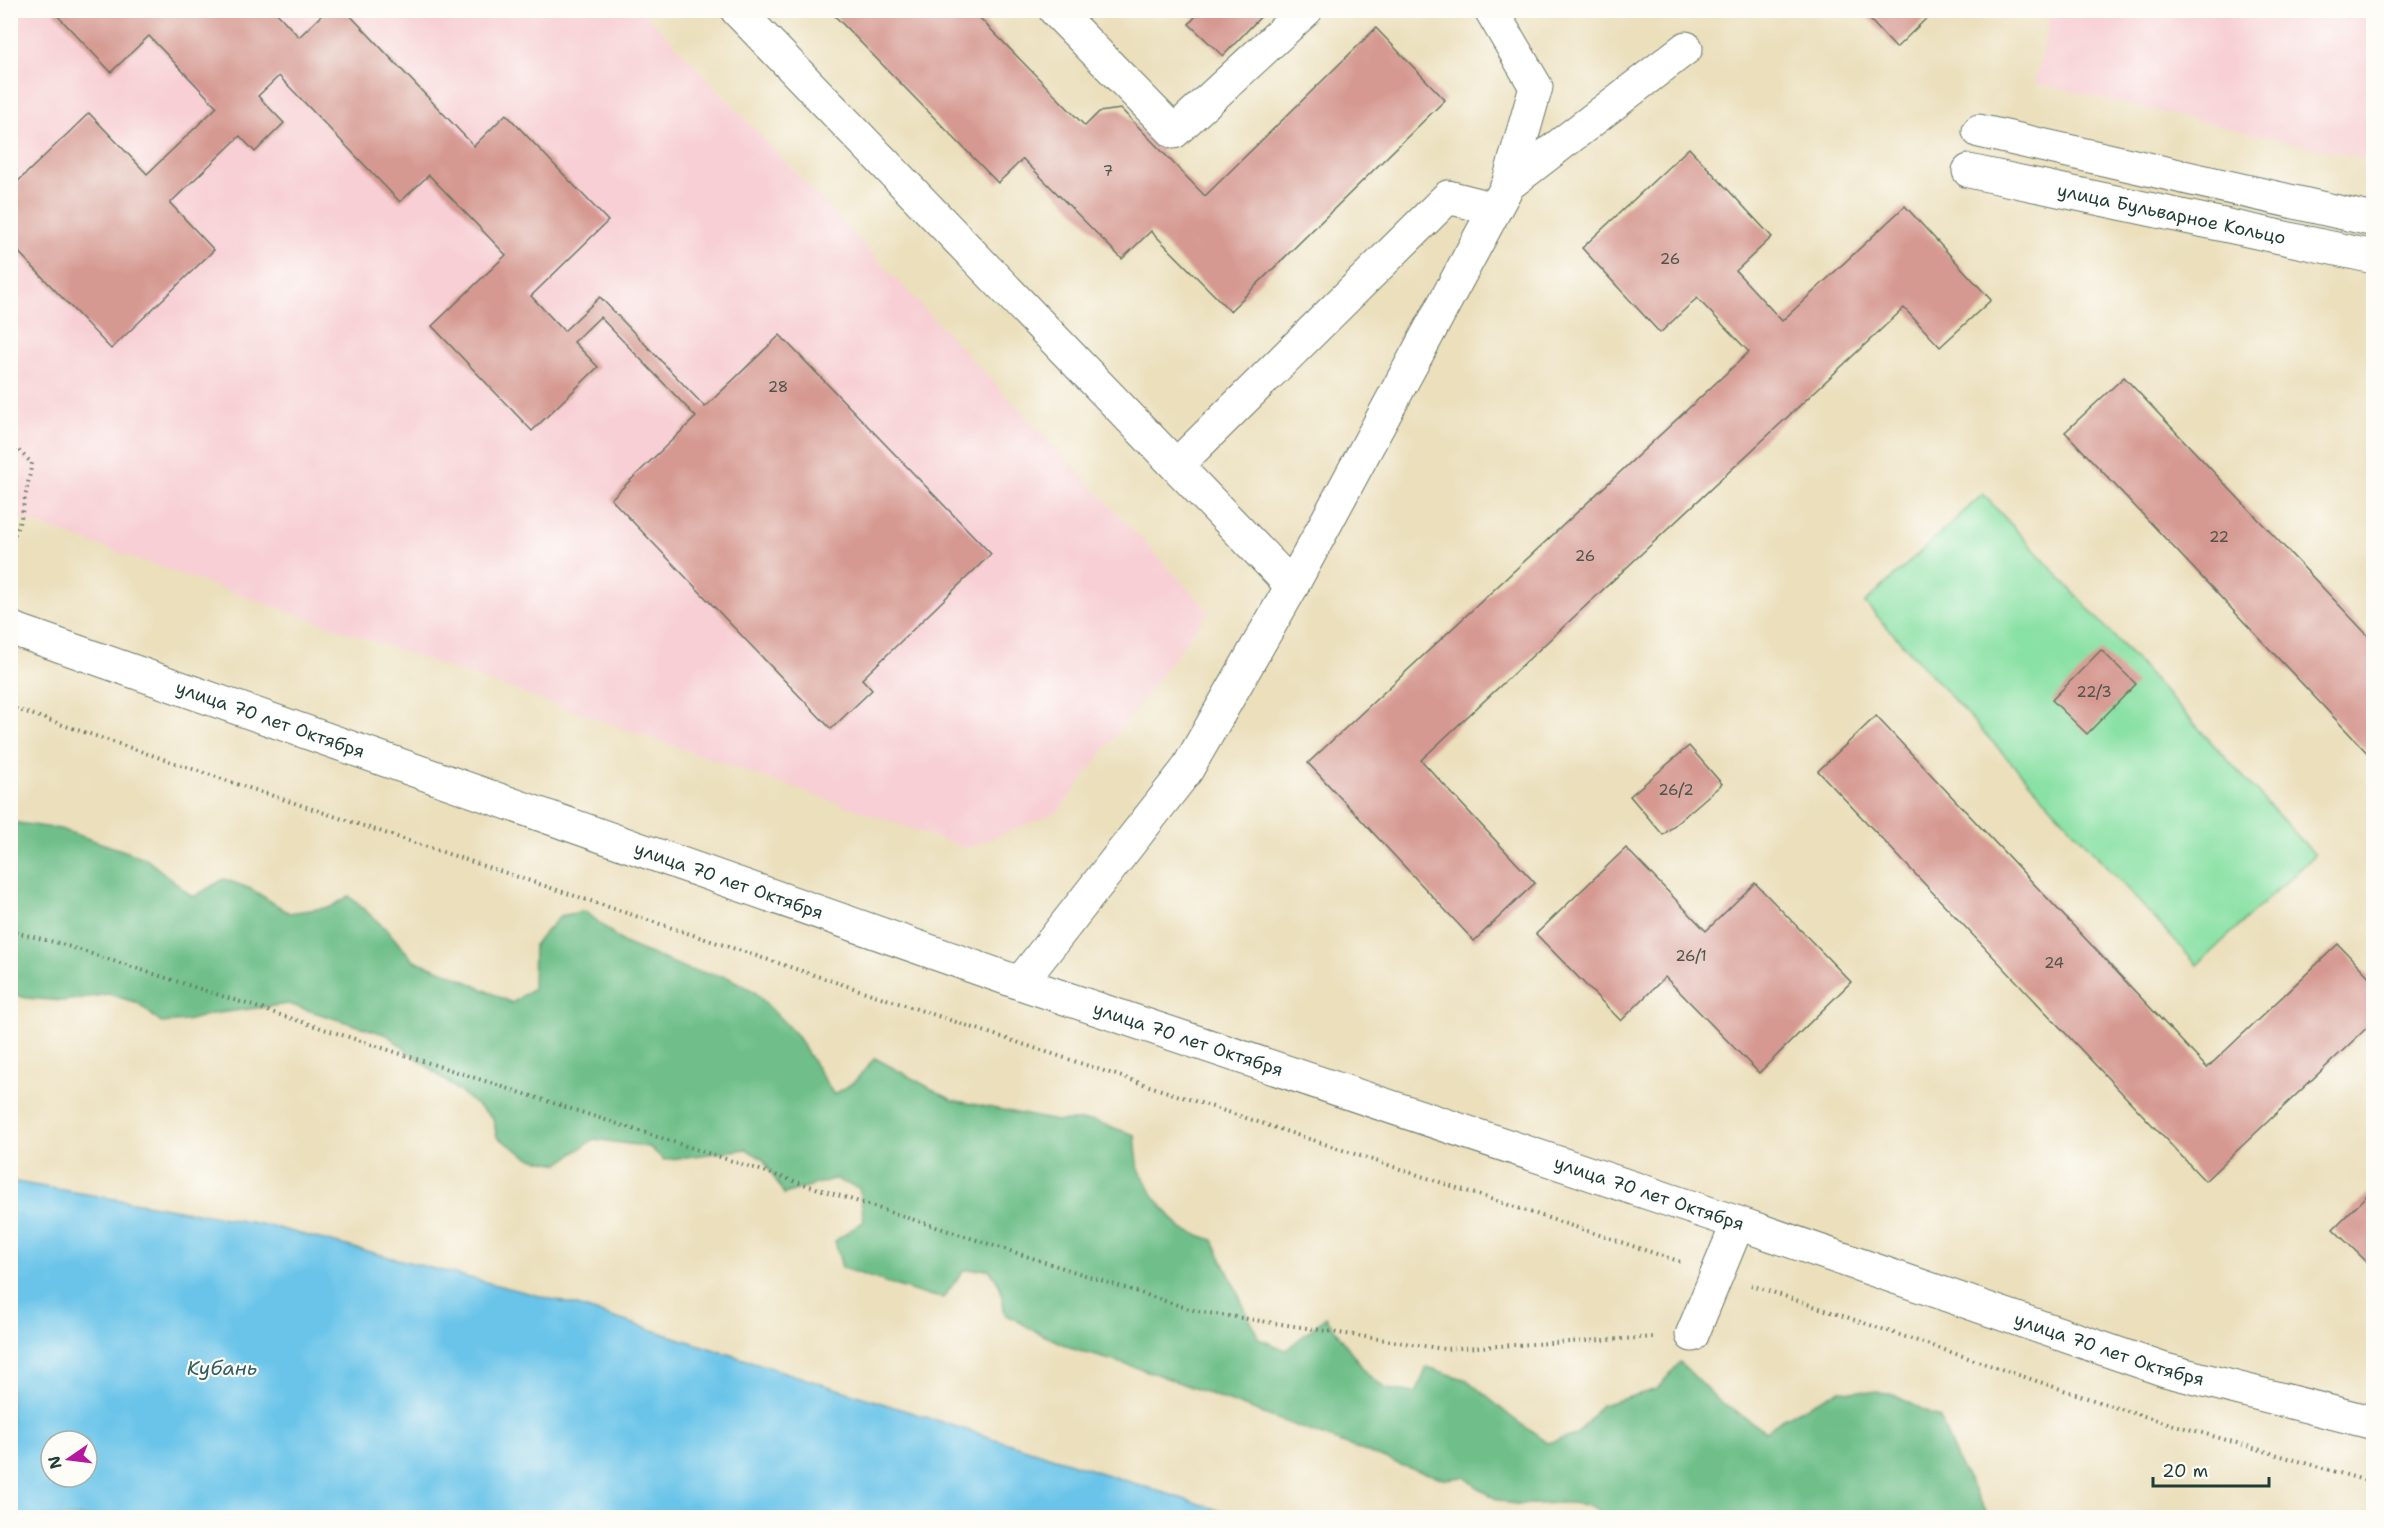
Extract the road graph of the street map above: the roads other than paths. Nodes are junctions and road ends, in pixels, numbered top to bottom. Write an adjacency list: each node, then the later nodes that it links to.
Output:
1 (737, 10): 11 (main road)
2 (1055, 10): 3 (main road)
3 (1306, 10)
4 (1491, 10): 8 (main road)
5 (1686, 48): 8 (main road)
6 (1979, 131): 9 (main road, улица Бульварное Кольцо)
7 (1970, 171): 10 (main road, улица Бульварное Кольцо)
8 (1502, 197): 11 (main road); 12 (main road)
9 (2373, 220)
10 (2373, 257)
11 (1177, 465): 12 (main road)
12 (1292, 586): 14 (main road)
13 (10, 628): 14 (main road, улица 70 лет Октября)
14 (1020, 983): 15 (main road, улица 70 лет Октября)
15 (1738, 1223): 16 (main road); 17 (main road, улица 70 лет Октября)
16 (1692, 1335)
17 (2373, 1423)

